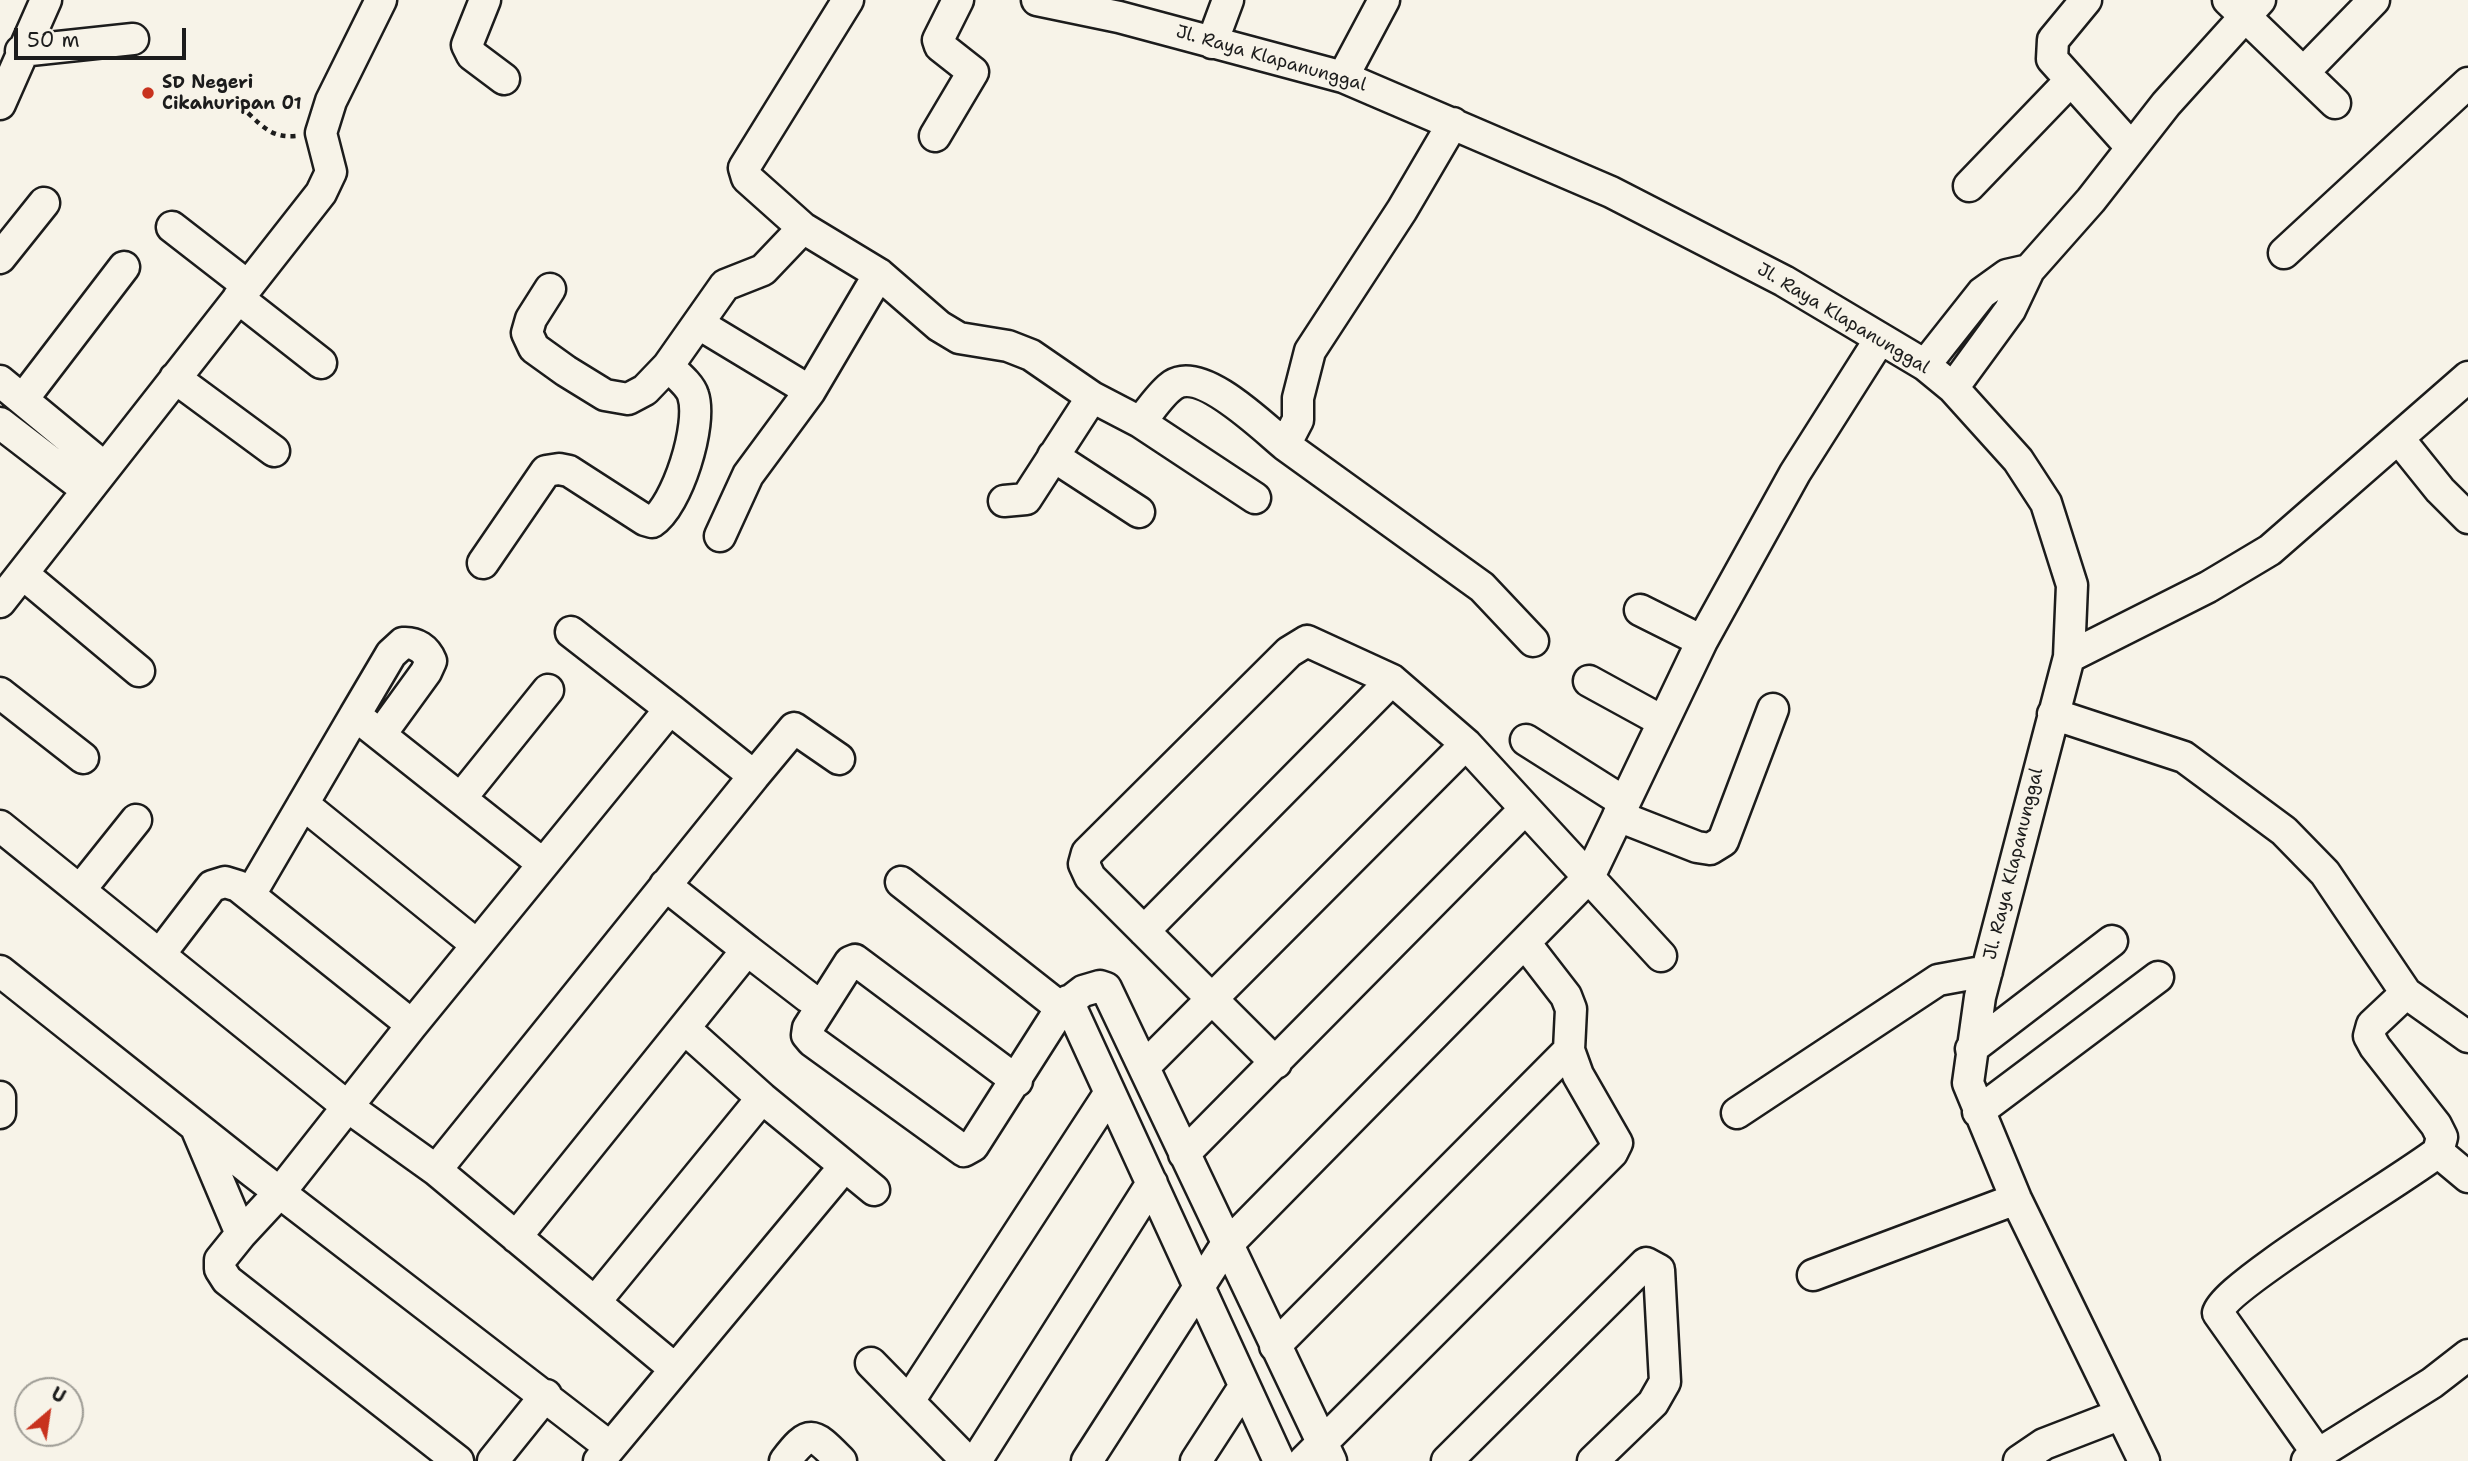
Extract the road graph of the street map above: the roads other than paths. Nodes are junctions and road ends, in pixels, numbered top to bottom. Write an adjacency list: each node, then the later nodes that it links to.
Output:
1 (46, 0): 15 (street)
2 (381, 0): 36 (street)
3 (485, 0): 18 (street)
4 (848, 0): 29 (street)
5 (958, 0): 24 (street)
6 (1037, 0): 12 (street, Jl. Raya Klapanunggal)
7 (1384, 0): 17 (street)
8 (2086, 0): 19 (street)
9 (2374, 0): 16 (street)
10 (1220, 2): 14 (street)
11 (2244, 5): 16 (street); 25 (street)
12 (1125, 8): 14 (street, Jl. Raya Klapanunggal)
13 (133, 39): 15 (street)
14 (1212, 43): 17 (street, Jl. Raya Klapanunggal)
15 (21, 51): 22 (street)
16 (2305, 71): 21 (street)
17 (1343, 78): 23 (street, Jl. Raya Klapanunggal)
18 (504, 79)
19 (2070, 81): 25 (street); 26 (street)
20 (2468, 83): 30 (street)
21 (2335, 103)
22 (0, 104)
23 (1453, 123): 38 (street, Jl. Raya Klapanunggal); 51 (street)
24 (935, 135)
25 (2131, 147): 33 (street)
26 (1969, 186)
27 (44, 203): 31 (street)
28 (172, 227): 36 (street)
29 (803, 228): 34 (street); 37 (street)
30 (2284, 253)
31 (0, 258)
32 (124, 267): 45 (street)
33 (2029, 270): 40 (street); 44 (street)
34 (879, 274): 46 (street); 47 (street)
35 (550, 289): 41 (street)
36 (243, 292): 39 (street); 43 (street)
37 (699, 324): 41 (street); 46 (street)
38 (1880, 339): 40 (street, Jl. Raya Klapanunggal); 66 (street)
39 (321, 363)
40 (1925, 365): 44 (street, Jl. Raya Klapanunggal)
41 (668, 366): 60 (street)
42 (2468, 377): 50 (street)
43 (175, 378): 52 (street); 54 (street)
44 (1953, 388): 67 (street, Jl. Raya Klapanunggal)
45 (11, 390): 54 (street)
46 (810, 391): 59 (street)
47 (1093, 397): 48 (street); 53 (street)
48 (1140, 422): 51 (street); 55 (street)
49 (1, 427): 54 (street)
50 (2399, 439): 58 (street); 67 (street)
51 (1285, 445): 65 (street)
52 (274, 451)
53 (1053, 456): 56 (street); 57 (street)
54 (95, 478): 61 (street)
55 (1255, 498)
56 (1004, 501)
57 (1139, 512)
58 (2468, 518)
59 (720, 536)
60 (483, 563)
61 (23, 574): 62 (street); 68 (street)
62 (0, 602)
63 (1640, 610): 66 (street)
64 (571, 632): 73 (street)
65 (1533, 641)
66 (1702, 641): 77 (street)
67 (2069, 657): 75 (street, Jl. Raya Klapanunggal)
68 (139, 671)
69 (1392, 680): 80 (street); 96 (street); 96 (street)
70 (1589, 681): 77 (street)
71 (548, 690): 84 (street)
72 (0, 693): 81 (street)
73 (670, 709): 83 (street); 90 (street)
74 (1773, 709): 87 (street)
75 (2053, 714): 104 (street, Jl. Raya Klapanunggal); 106 (street)
76 (355, 715): 78 (street); 78 (street); 85 (street)
77 (1662, 721): 87 (street)
78 (380, 733): 84 (street)
79 (1526, 740): 87 (street)
80 (1466, 744): 86 (street); 108 (street)
81 (83, 758)
82 (839, 759): 83 (street)
83 (754, 776): 93 (street)
84 (461, 798): 90 (street)
85 (303, 804): 95 (street); 99 (street)
86 (1525, 809): 91 (street); 115 (street)
87 (1621, 809): 91 (street)
88 (136, 820): 94 (street)
89 (0, 826): 94 (street)
90 (543, 864): 99 (street)
91 (1589, 877): 98 (street); 102 (street)
92 (901, 882): 109 (street)
93 (665, 885): 100 (street); 129 (street)
94 (80, 890): 101 (street)
95 (251, 893): 101 (street); 110 (street)
96 (1144, 931): 108 (street)
97 (2112, 941): 113 (street)
98 (1525, 943): 114 (street); 137 (street)
99 (477, 945): 110 (street)
100 (747, 950): 107 (street); 111 (street)
101 (160, 954): 121 (street)
102 (1661, 956)
103 (0, 971): 125 (street)
104 (1987, 971): 113 (street, Jl. Raya Klapanunggal); 124 (street)
105 (2158, 977): 122 (street)
106 (2406, 993): 112 (street); 126 (street)
107 (808, 997)
108 (1211, 998): 115 (street); 116 (street)
109 (1064, 1004): 116 (street); 117 (street); 118 (street)
110 (412, 1025): 121 (street)
111 (685, 1029): 120 (street); 136 (street)
112 (2468, 1037)
113 (1970, 1049): 122 (street, Jl. Raya Klapanunggal)
114 (1569, 1050): 141 (street); 150 (street)
115 (1276, 1063): 127 (street)
116 (1144, 1067): 127 (street)
117 (1017, 1081): 117 (street)
118 (1109, 1094): 131 (street); 147 (street)
119 (0, 1097): 123 (street)
120 (762, 1098): 128 (street); 140 (street)
121 (348, 1107): 129 (street); 133 (street)
122 (1978, 1112): 134 (street, Jl. Raya Klapanunggal)
123 (0, 1113)
124 (1737, 1113)
125 (196, 1126): 133 (street); 135 (street)
126 (2438, 1152): 130 (street); 151 (street)
127 (1184, 1154): 137 (street)
128 (844, 1167): 132 (street); 144 (street)
129 (436, 1170): 136 (street)
130 (2468, 1177)
131 (1152, 1183): 139 (street); 157 (street)
132 (874, 1189)
133 (281, 1191): 135 (street); 146 (street)
134 (2016, 1199): 138 (street); 148 (street, Jl. Raya Klapanunggal)
135 (241, 1234): 152 (street)
136 (516, 1237): 140 (street)
137 (1227, 1246): 139 (street); 141 (street)
138 (1813, 1275)
139 (1202, 1280): 145 (street); 158 (street)
140 (595, 1302): 144 (street)
141 (1275, 1346): 150 (street)
142 (2468, 1355): 151 (street)
143 (871, 1363): 147 (street)
144 (675, 1368): 149 (street)
145 (1244, 1387): 159 (street); 160 (street)
146 (546, 1395): 149 (street); 153 (street)
147 (909, 1401): 156 (street)
148 (2119, 1415): 163 (street); 164 (street, Jl. Raya Klapanunggal)
149 (604, 1454)
150 (1319, 1454)
151 (2312, 1457)
152 (458, 1461)
153 (493, 1461)
154 (785, 1461): 155 (street)
155 (841, 1461)
156 (967, 1461)
157 (976, 1461)
158 (1087, 1461)
159 (1196, 1461)
160 (1279, 1461)
161 (1447, 1461): 162 (street)
162 (1593, 1461)
163 (2019, 1461)
164 (2144, 1461)

